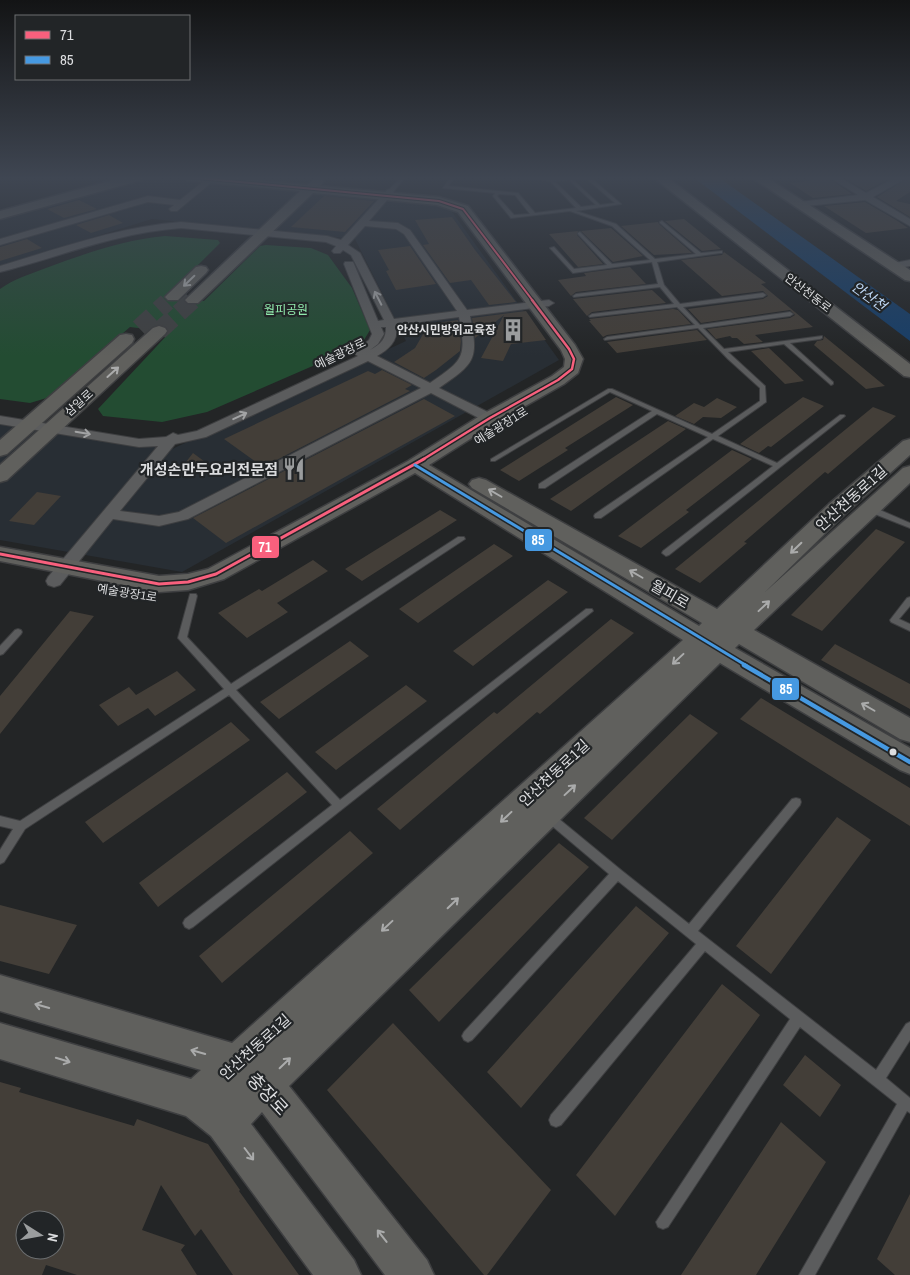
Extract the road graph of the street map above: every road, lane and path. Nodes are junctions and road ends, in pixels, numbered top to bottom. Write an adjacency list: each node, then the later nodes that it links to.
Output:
1 (19, 236): 14 (street)
2 (110, 236): 24 (street)
3 (127, 236): 25 (street)
4 (245, 236): 31 (street)
5 (287, 236): 15 (street)
6 (350, 236): 15 (street)
7 (410, 236): 34 (street)
8 (494, 236): 32 (street, 예술광장1로)
9 (583, 236): 22 (lane)
10 (627, 236): 20 (lane)
11 (679, 236): 18 (lane)
12 (736, 236): 47 (street, 안산천동로)
13 (847, 236): 23 (street)
14 (0, 242)
15 (339, 248): 37 (street, one-way to 15); 38 (street, 예술광장로)
16 (552, 248): 22 (lane)
17 (720, 252): 18 (lane)
18 (700, 255): 20 (lane)
19 (212, 260): 30 (street, one-way to 30)
20 (654, 261): 22 (lane); 27 (lane)
21 (910, 263): 23 (street)
22 (611, 266)
23 (892, 266): 26 (street)
24 (0, 269)
25 (0, 276)
26 (910, 277)
27 (661, 285): 29 (lane); 33 (lane)
28 (763, 294): 33 (lane)
29 (576, 296)
30 (173, 297)
31 (193, 300)
32 (542, 304): 34 (street); 55 (street, 예술광장1로)
33 (678, 305): 36 (lane); 39 (lane)
34 (464, 314): 37 (street); 49 (street)
35 (790, 314): 39 (lane)
36 (592, 316)
37 (391, 323): 38 (street); 46 (street, 예술광장로)
38 (375, 325): 46 (street, 예술광장로)
39 (699, 327): 43 (lane); 45 (lane)
40 (139, 328): 56 (street, 삼일로)
41 (159, 331): 56 (street, 삼일로, one-way to 41)
42 (820, 337): 44 (lane)
43 (607, 339)
44 (785, 342): 45 (lane); 48 (lane)
45 (723, 351): 59 (lane)
46 (365, 354): 49 (street); 57 (street, 예술광장로); 60 (street, 예술광장로, one-way to 46)
47 (910, 372)
48 (831, 383)
49 (431, 388): 55 (street); 70 (street)
50 (0, 410): 56 (street, 예술광장로)
51 (657, 411): 59 (lane); 63 (lane); 68 (lane)
52 (842, 416): 65 (lane)
53 (0, 420): 56 (street, 예술광장로)
54 (81, 421): 56 (street, 예술광장로)
55 (496, 421): 64 (street, 예술광장1로)
56 (45, 422): 60 (street, 예술광장로, one-way to 60); 62 (street, 삼일로); 67 (street, 삼일로)
57 (181, 427): 58 (street, 예술광장로); 60 (street)
58 (157, 430)
59 (713, 436): 65 (lane); 71 (lane)
60 (169, 441): 70 (street)
61 (910, 445): 84 (street, 안산천동로1길, one-way to 84)
62 (0, 450)
63 (493, 460)
64 (429, 464): 76 (street, 예술광장1로); 79 (street, 예술광장1로); 84 (street, 월피로)
65 (778, 466): 74 (lane)
66 (910, 472): 69 (street, 안산천동로1길)
67 (0, 476)
68 (542, 486)
69 (870, 509): 72 (lane); 84 (street, 안산천동로1길, one-way to 69)
70 (109, 514): 76 (street)
71 (598, 516)
72 (910, 526)
73 (462, 539): 86 (lane)
74 (666, 553)
75 (0, 554): 76 (street, 예술광장1로)
76 (66, 566): 78 (street)
77 (0, 570): 78 (street, 예술광장1로)
78 (54, 581): 79 (street, 예술광장1로)
79 (193, 596): 86 (lane)
80 (910, 600): 82 (lane)
81 (589, 611): 90 (lane)
82 (910, 628)
83 (18, 632): 85 (lane)
84 (719, 635): 87 (street, 월피로, one-way to 84); 88 (street, 월피로); 91 (street, 안산천동로1길, one-way to 84); 104 (street, 안산천동로1길, one-way to 104)
85 (0, 652)
86 (230, 689): 90 (lane); 93 (lane)
87 (910, 732)
88 (910, 762)
89 (796, 802): 97 (lane)
90 (339, 806): 96 (lane)
91 (545, 814): 95 (lane); 104 (street, 안산천동로1길, one-way to 91)
92 (0, 820): 93 (lane)
93 (21, 826): 94 (lane)
94 (0, 859)
95 (617, 874): 97 (lane); 102 (lane)
96 (189, 923)
97 (690, 932): 98 (lane)
98 (704, 943): 100 (lane); 108 (lane)
99 (0, 993): 104 (street, 충장로, one-way to 99)
100 (798, 1018): 105 (lane); 109 (lane)
101 (910, 1028): 105 (lane)
102 (468, 1036)
103 (0, 1041): 107 (street, one-way to 107)
104 (251, 1073): 107 (street, 안산천동로1길); 111 (street, 충장로, one-way to 104)
105 (877, 1080): 106 (lane)
106 (908, 1104): 112 (lane)
107 (211, 1111): 110 (street, one-way to 110)
108 (556, 1120)
109 (663, 1222)
110 (339, 1275)
111 (412, 1275)
112 (807, 1275)

